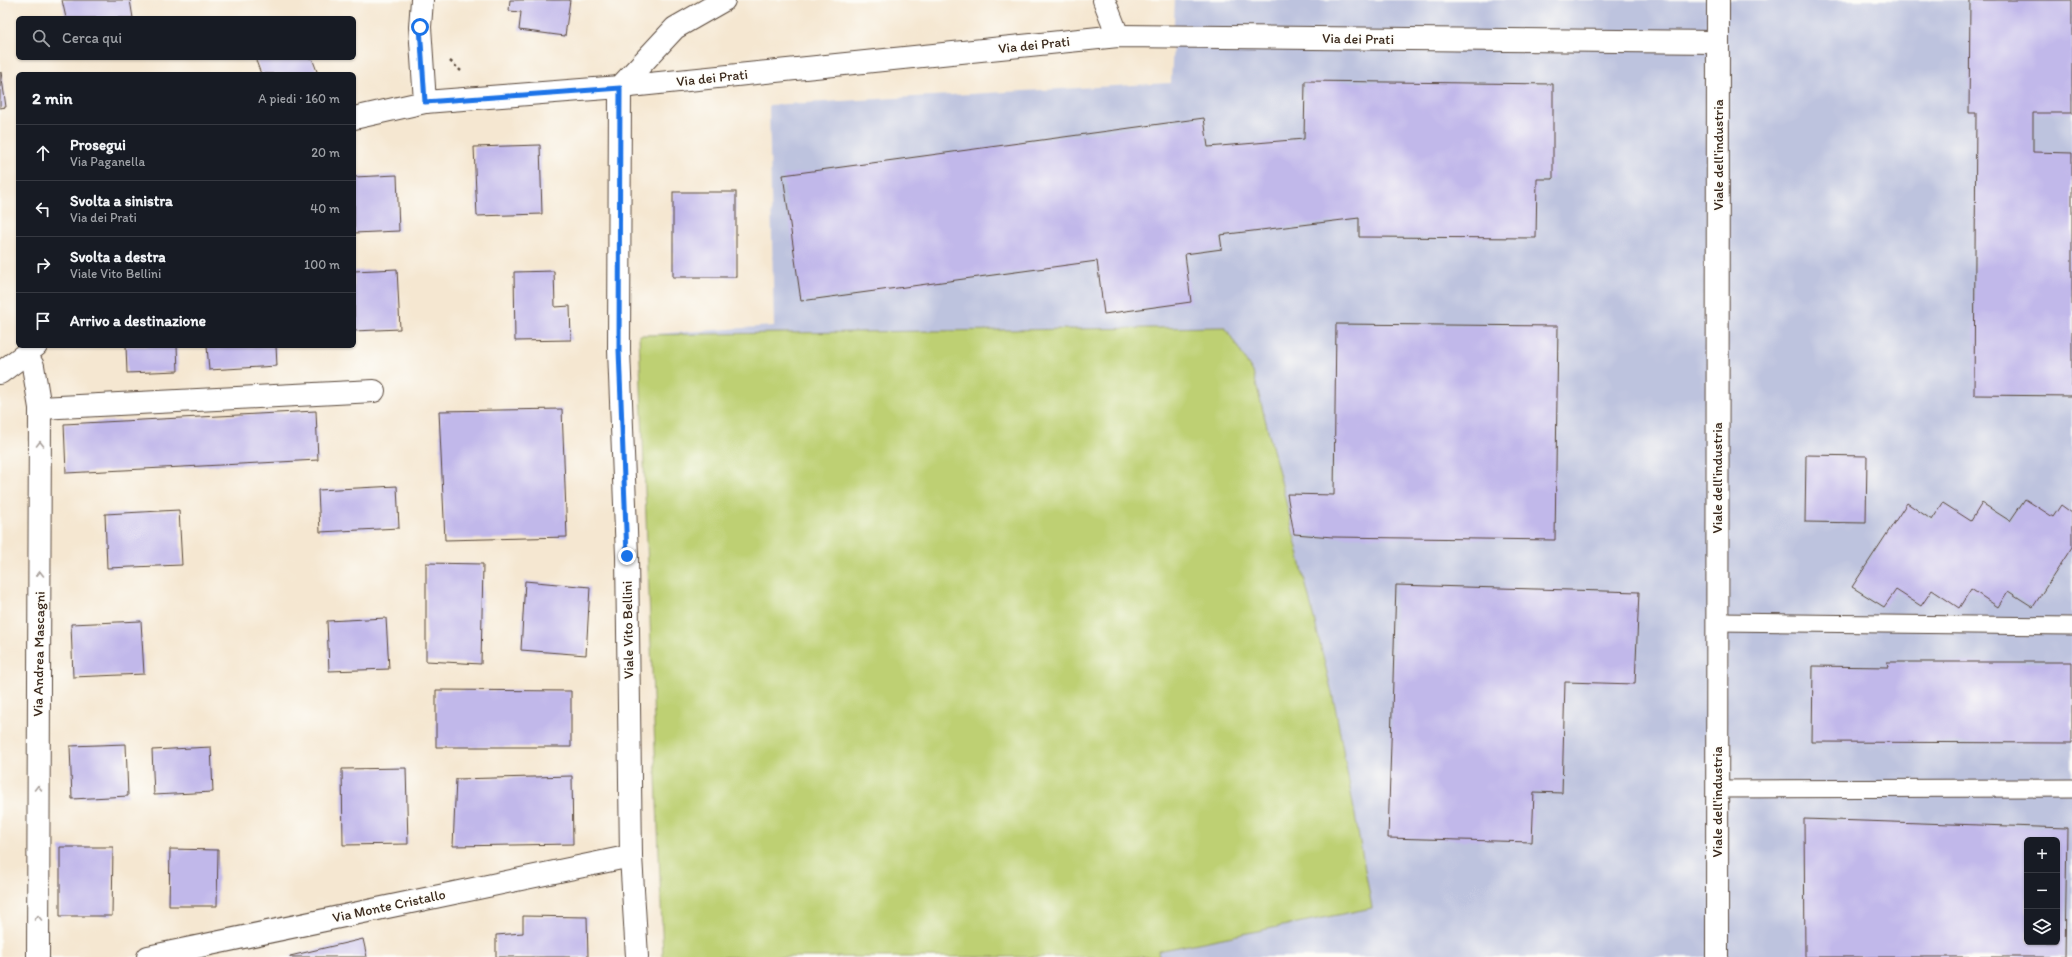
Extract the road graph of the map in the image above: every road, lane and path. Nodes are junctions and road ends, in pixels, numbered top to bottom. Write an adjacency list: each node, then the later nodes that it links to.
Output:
1 (422, 0): 8 (street)
2 (724, 0): 7 (street)
3 (1104, 0): 5 (street)
4 (1718, 0): 6 (street, Viale dell'industria)
5 (1118, 36): 6 (street, Via dei Prati); 7 (street, Via dei Prati)
6 (1718, 42): 14 (street, Viale dell'industria)
7 (620, 88): 8 (street, Via dei Prati); 18 (street, Viale Vito Bellini)
8 (425, 102): 9 (street, Via dei Prati)
9 (356, 118)
10 (31, 350): 11 (street); 13 (street, Via Andrea Mascagni)
11 (0, 373)
12 (374, 391): 13 (street)
13 (40, 408): 19 (street, Via Andrea Mascagni, one-way to 13)
14 (1717, 622): 15 (lane); 17 (street, Viale dell'industria)
15 (2072, 626)
16 (2072, 788): 17 (lane)
17 (1717, 789): 22 (street, Viale dell'industria)
18 (631, 856): 20 (street, Via Monte Cristallo); 21 (street, Viale Vito Bellini)
19 (38, 957)
20 (148, 957)
21 (637, 957)
22 (1717, 957)

